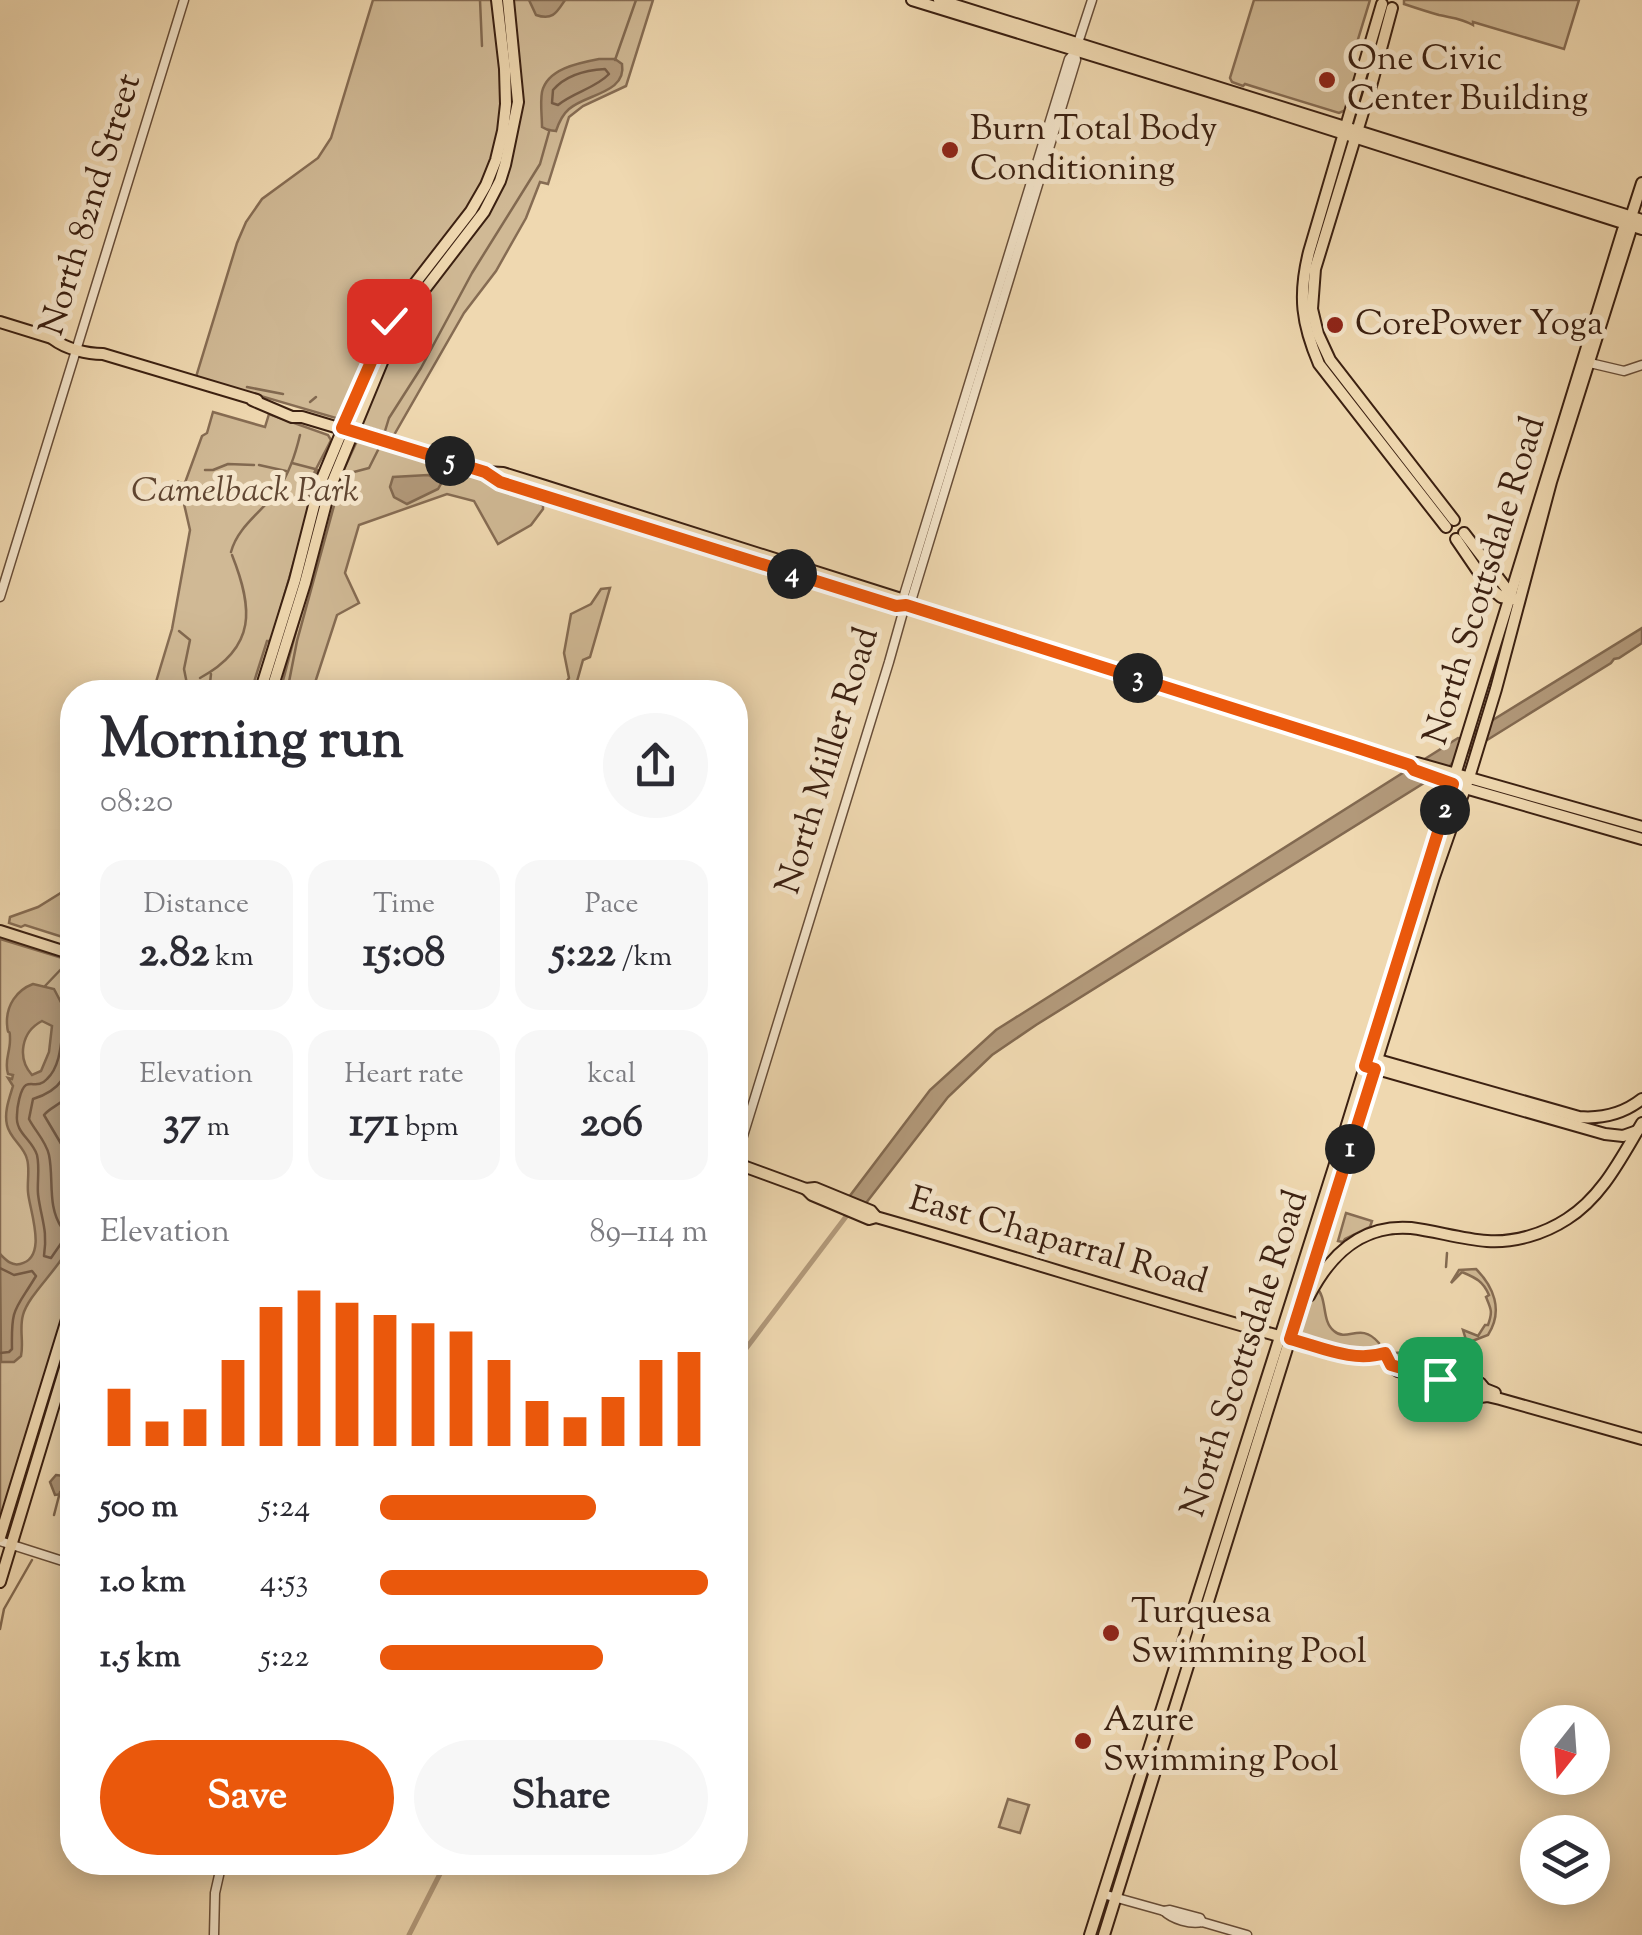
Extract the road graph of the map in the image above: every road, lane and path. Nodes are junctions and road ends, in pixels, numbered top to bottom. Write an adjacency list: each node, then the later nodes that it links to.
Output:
1 (184, 0): 15 (street, North 82nd Street)
2 (497, 0): 18 (main road)
3 (508, 0): 18 (main road)
4 (912, 0): 8 (main road)
5 (938, 0): 8 (main road)
6 (1092, 0): 8 (street, North Miller Road)
7 (1387, 6): 9 (main road)
8 (1076, 48): 9 (main road); 22 (street, North Miller Road)
9 (1350, 132): 11 (main road); 12 (main road); 13 (main road)
10 (1642, 182): 12 (main road, North Scottsdale Road)
11 (1319, 218): 13 (main road); 13 (main road)
12 (1634, 223): 16 (main road, North Scottsdale Road); 21 (main road, North Scottsdale Road)
13 (1321, 250)
14 (0, 322): 15 (main road)
15 (78, 346): 18 (main road); 20 (street, North 82nd Street)
16 (1590, 363): 17 (street); 21 (main road, North Scottsdale Road)
17 (1642, 364)
18 (347, 430): 22 (main road); 24 (main road); 25 (main road)
19 (1460, 536): 21 (main road)
20 (0, 597)
21 (1514, 600): 23 (main road, North Scottsdale Road); 26 (main road, North Scottsdale Road)
22 (906, 605): 27 (main road); 35 (street, North Miller Road)
23 (1488, 674): 26 (main road); 27 (main road, North Scottsdale Road)
24 (264, 680)
25 (275, 680)
26 (1487, 718): 27 (main road, North Scottsdale Road)
27 (1456, 780): 28 (main road); 29 (main road); 32 (main road, North Scottsdale Road)
28 (1642, 827)
29 (1642, 839)
30 (0, 932): 31 (main road)
31 (60, 950)
32 (1371, 1063): 33 (main road); 38 (main road, North Scottsdale Road); 39 (main road, North Scottsdale Road)
33 (1495, 1099): 34 (main road); 36 (main road)
34 (1642, 1099)
35 (748, 1120)
36 (1640, 1127): 38 (main road)
37 (748, 1167): 39 (main road, East Chaparral Road)
38 (1301, 1304): 39 (main road, North Scottsdale Road)
39 (1285, 1338): 42 (main road, East Chaparral Road); 46 (main road, North Scottsdale Road); 47 (main road, North Scottsdale Road)
40 (60, 1346): 43 (main road)
41 (60, 1380): 43 (main road)
42 (1642, 1439)
43 (4, 1541): 44 (street); 45 (main road)
44 (60, 1560)
45 (0, 1582)
46 (1149, 1748): 47 (main road); 48 (main road, North Scottsdale Road)
47 (1162, 1753): 49 (main road, North Scottsdale Road)
48 (1138, 1783): 49 (main road); 51 (main road, North Scottsdale Road)
49 (1152, 1787): 52 (main road, North Scottsdale Road)
50 (219, 1875): 53 (street)
51 (1103, 1894): 52 (street); 54 (main road, North Scottsdale Road)
52 (1116, 1897): 55 (main road, North Scottsdale Road); 56 (street)
53 (214, 1935)
54 (1090, 1935)
55 (1104, 1935)
56 (1246, 1935)

